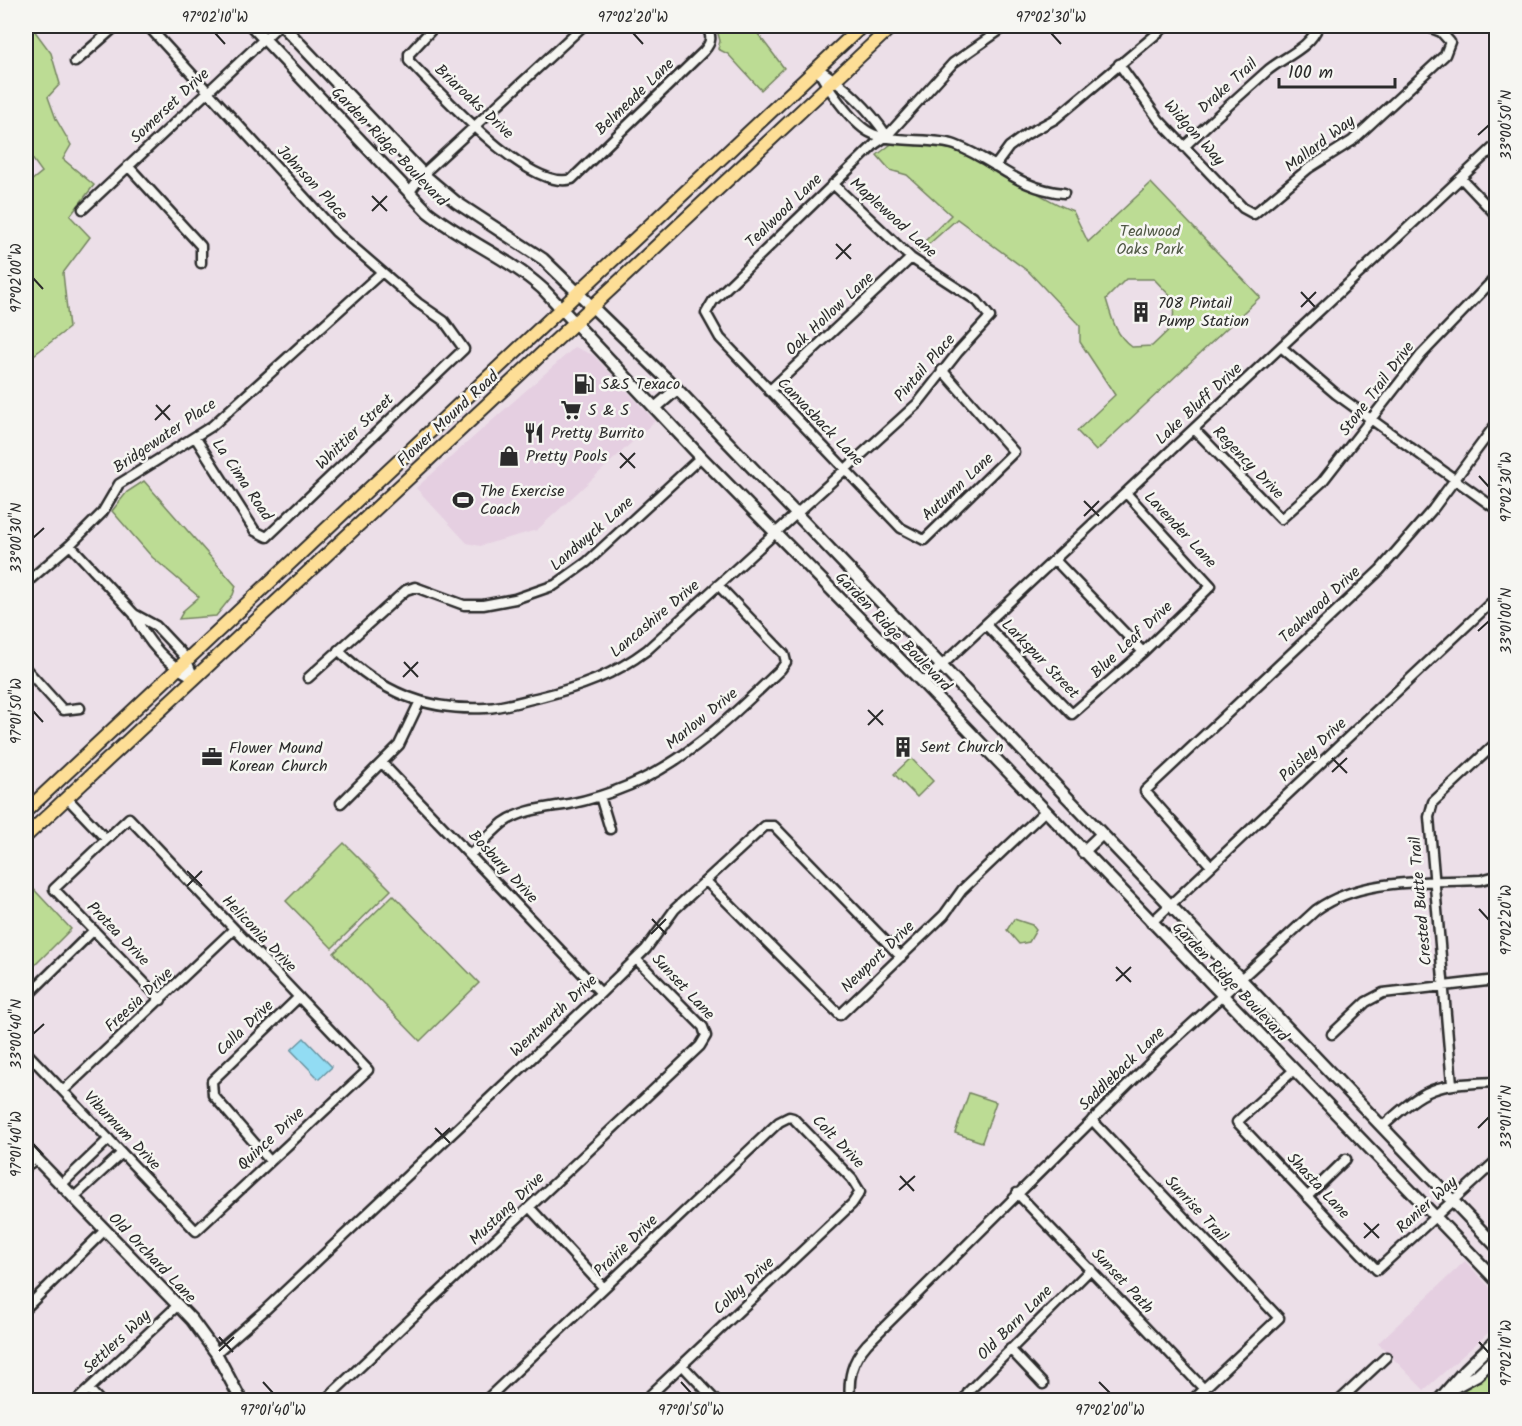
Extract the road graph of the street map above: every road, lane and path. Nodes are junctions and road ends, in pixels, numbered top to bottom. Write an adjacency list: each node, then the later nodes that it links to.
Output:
1 (116, 26): 16 (street)
2 (148, 26): 20 (street, Johnson Place)
3 (252, 26): 15 (main road, Garden Ridge Boulevard)
4 (278, 26): 15 (street, Somerset Drive)
5 (283, 26): 27 (main road, Garden Ridge Boulevard)
6 (435, 26): 21 (street, Briaroaks Drive)
7 (582, 26): 21 (street)
8 (706, 26): 29 (street, Belmeade Lane)
9 (862, 26): 18 (main road, Flower Mound Road)
10 (892, 26): 19 (main road, Flower Mound Road)
11 (1006, 26): 22 (street, Tealwood Lane)
12 (1166, 26): 17 (street)
13 (1318, 26): 24 (street, Drake Trail)
14 (1426, 26): 34 (street, Mallard Way)
15 (264, 38): 20 (street, Somerset Drive); 31 (main road, Garden Ridge Boulevard)
16 (75, 62)
17 (1119, 64): 24 (street, Widgon Way); 26 (street)
18 (817, 68): 19 (street); 40 (main road, Flower Mound Road)
19 (831, 84): 22 (street); 22 (street); 42 (main road, Flower Mound Road)
20 (208, 91): 25 (street, Somerset Drive); 38 (street, Johnson Place)
21 (475, 127): 27 (street); 29 (street, Briaroaks Drive)
22 (887, 136): 26 (street); 30 (street, Tealwood Lane)
23 (1497, 146): 28 (street, Lake Bluff Drive)
24 (1184, 147): 34 (street, Widgon Way)
25 (128, 166): 33 (street, Somerset Drive); 37 (street)
26 (995, 166): 32 (street)
27 (423, 174): 31 (street); 40 (main road, Garden Ridge Boulevard)
28 (1461, 178): 35 (street); 46 (street, Lake Bluff Drive)
29 (563, 182)
30 (833, 184): 36 (street, Maplewood Lane); 43 (street, Tealwood Lane)
31 (409, 193): 41 (main road, Garden Ridge Boulevard)
32 (1064, 193)
33 (83, 209)
34 (1254, 214)
35 (1497, 215)
36 (910, 258): 44 (street, Maplewood Lane); 50 (street, Oak Hollow Lane)
37 (201, 262)
38 (382, 272): 47 (street, Johnson Place); 55 (street, Bridgewater Place)
39 (1497, 277): 52 (street, Stone Trail Drive)
40 (576, 291): 41 (main road, Flower Mound Road); 42 (main road, Garden Ridge Boulevard)
41 (560, 307): 45 (main road, Garden Ridge Boulevard); 76 (main road, Flower Mound Road)
42 (592, 307): 45 (main road, Flower Mound Road); 49 (main road, Garden Ridge Boulevard)
43 (706, 313): 50 (street, Canvasback Lane)
44 (990, 317): 48 (street, Pintail Place)
45 (574, 323): 51 (main road, Garden Ridge Boulevard); 80 (main road, Flower Mound Road)
46 (1281, 347): 52 (street); 54 (street, Lake Bluff Drive)
47 (464, 349): 64 (street, Whittier Street)
48 (942, 370): 57 (street, Pintail Place); 65 (street, Autumn Lane)
49 (677, 389): 51 (main road); 61 (main road, Garden Ridge Boulevard)
50 (769, 391): 57 (street, Canvasback Lane)
51 (655, 408): 56 (main road, Garden Ridge Boulevard)
52 (1373, 419): 58 (street); 62 (street, Stone Trail Drive)
53 (1497, 424): 58 (street, Teakwood Drive)
54 (1194, 429): 59 (street, Lake Bluff Drive); 62 (street, Regency Drive)
55 (195, 437): 64 (street, La Cima Road); 66 (street, Bridgewater Place)
56 (701, 457): 63 (main road, Garden Ridge Boulevard); 74 (street, Landwyck Lane)
57 (845, 470): 61 (street, Pintail Place); 65 (street, Canvasback Lane)
58 (1455, 479): 60 (street); 99 (street, Teakwood Drive)
59 (1126, 494): 67 (street, Lake Bluff Drive); 70 (street, Lavender Lane)
60 (1497, 509)
61 (796, 515): 63 (street, Pintail Place); 77 (main road, Garden Ridge Boulevard)
62 (1281, 519)
63 (776, 533): 69 (street, Lancashire Drive); 82 (main road, Garden Ridge Boulevard)
64 (267, 537)
65 (924, 540)
66 (70, 545): 68 (street, Bridgewater Place); 72 (street)
67 (1055, 560): 73 (street, Lake Bluff Drive); 75 (street)
68 (26, 583)
69 (718, 585): 83 (street, Lancashire Drive); 88 (street, Marlow Drive)
70 (1211, 586): 75 (street, Blue Leaf Drive)
71 (1497, 598): 99 (street, Paisley Drive)
72 (134, 614): 76 (street); 79 (street)
73 (986, 625): 77 (street, Lake Bluff Drive); 85 (street, Larkspur Street)
74 (338, 650): 81 (street, Landwyck Lane); 83 (street, Lancashire Drive)
75 (1143, 652): 85 (street, Blue Leaf Drive)
76 (186, 658): 79 (main road, Flower Mound Road); 80 (street)
77 (942, 668): 82 (street, Lake Bluff Drive); 94 (main road, Garden Ridge Boulevard)
78 (26, 669): 84 (street)
79 (175, 669): 80 (street); 91 (main road, Flower Mound Road)
80 (194, 678): 89 (main road, Flower Mound Road)
81 (308, 678)
82 (923, 683): 92 (main road, Garden Ridge Boulevard)
83 (420, 701): 87 (street)
84 (80, 708)
85 (1072, 714)
86 (1497, 743): 102 (street, Crested Butte Trail)
87 (382, 763): 90 (street); 98 (street, Bosbury Drive)
88 (600, 796): 93 (street); 98 (street, Marlow Drive)
89 (66, 798): 95 (main road, Flower Mound Road); 96 (street)
90 (341, 803)
91 (26, 811)
92 (1044, 812): 97 (main road, Garden Ridge Boulevard); 107 (street, Newport Drive)
93 (610, 829)
94 (1102, 834): 97 (main road); 103 (main road, Garden Ridge Boulevard)
95 (26, 836)
96 (106, 839): 105 (street, Heliconia Drive); 106 (street, Protea Drive)
97 (1083, 852): 104 (main road, Garden Ridge Boulevard)
98 (470, 855): 112 (street, Bosbury Drive)
99 (1211, 866): 103 (street, Paisley Drive)
100 (1497, 876): 102 (street, Saddleback Lane)
101 (706, 881): 107 (street, Wentworth Drive); 107 (street, Newport Drive); 108 (street, Wentworth Drive)
102 (1436, 883): 109 (street, Saddleback Lane); 111 (street, Crested Butte Trail)
103 (1170, 904): 104 (street, Paisley Drive); 109 (main road, Garden Ridge Boulevard)
104 (1151, 923): 113 (main road, Garden Ridge Boulevard)
105 (234, 929): 115 (street, Heliconia Drive); 116 (street, Freesia Drive)
106 (94, 930): 114 (street); 116 (street, Protea Drive)
107 (902, 957)
108 (636, 959): 112 (street, Wentworth Drive); 118 (street, Sunset Lane)
109 (1240, 977): 113 (street, Saddleback Lane); 127 (main road, Garden Ridge Boulevard)
110 (1497, 980): 111 (street)
111 (1443, 985): 117 (street); 123 (street, Crested Butte Trail)
112 (601, 993): 155 (street, Wentworth Drive)
113 (1221, 995): 121 (main road, Garden Ridge Boulevard); 126 (street, Saddleback Lane)
114 (26, 996)
115 (299, 997): 120 (street, Heliconia Drive); 133 (street, Calla Drive)
116 (161, 1000): 124 (street, Freesia Drive)
117 (1332, 1034)
118 (706, 1036): 142 (street, Mustang Drive)
119 (26, 1052): 124 (street, Viburnum Drive)
120 (368, 1070): 133 (street, Quince Drive)
121 (1294, 1070): 139 (street, Shasta Lane); 143 (main road, Garden Ridge Boulevard)
122 (1497, 1082): 123 (street)
123 (1452, 1084): 127 (street)
124 (63, 1091): 128 (street, Viburnum Drive)
125 (789, 1117): 137 (street, Colt Drive); 150 (street, Prairie Drive)
126 (1092, 1120): 138 (street, Saddleback Lane); 161 (street, Sunrise Trail)
127 (1383, 1126): 141 (main road, Garden Ridge Boulevard)
128 (109, 1139): 130 (street, Viburnum Drive); 136 (street)
129 (26, 1148): 131 (main road, Old Orchard Lane)
130 (122, 1153): 140 (street); 145 (street, Viburnum Drive)
131 (35, 1158): 135 (street); 136 (main road, Old Orchard Lane)
132 (1347, 1159): 139 (street)
133 (270, 1161): 145 (street, Quince Drive)
134 (1497, 1161): 141 (street, Ranier Way)
135 (26, 1168)
136 (61, 1185): 140 (main road, Old Orchard Lane)
137 (860, 1192): 158 (street, Colby Drive)
138 (1017, 1193): 147 (street, Sunset Path); 170 (street, Saddleback Lane)
139 (1307, 1197): 148 (street, Shasta Lane)
140 (73, 1198): 144 (main road, Old Orchard Lane)
141 (1454, 1201): 143 (street, Ranier Way); 146 (main road, Garden Ridge Boulevard)
142 (530, 1208): 150 (street); 166 (street, Mustang Drive)
143 (1436, 1217): 148 (street, Ranier Way); 149 (main road, Garden Ridge Boulevard)
144 (105, 1230): 151 (main road, Old Orchard Lane); 152 (street)
145 (196, 1231)
146 (1497, 1246)
147 (1091, 1269): 154 (street, Old Barn Lane); 161 (street, Sunset Path)
148 (1377, 1270)
149 (1497, 1280)
150 (604, 1288): 167 (street, Prairie Drive)
151 (177, 1306): 155 (main road, Old Orchard Lane); 160 (street, Settlers Way)
152 (26, 1308)
153 (1497, 1340): 162 (main road)
154 (1010, 1349): 159 (street); 171 (street, Old Barn Lane)
155 (216, 1353): 165 (main road, Old Orchard Lane)
156 (1386, 1357): 173 (street)
157 (1497, 1357): 162 (main road)
158 (682, 1365): 168 (street, Colby Drive); 169 (street)
159 (1043, 1384)
160 (89, 1389): 163 (street, Settlers Way); 164 (street)
161 (1204, 1389): 172 (street)
162 (1450, 1390): 174 (main road)
163 (77, 1401)
164 (99, 1401)
165 (241, 1401)
166 (325, 1401)
167 (486, 1401)
168 (645, 1401)
169 (715, 1401)
170 (850, 1401)
171 (964, 1401)
172 (1192, 1401)
173 (1340, 1401)
174 (1439, 1401)

